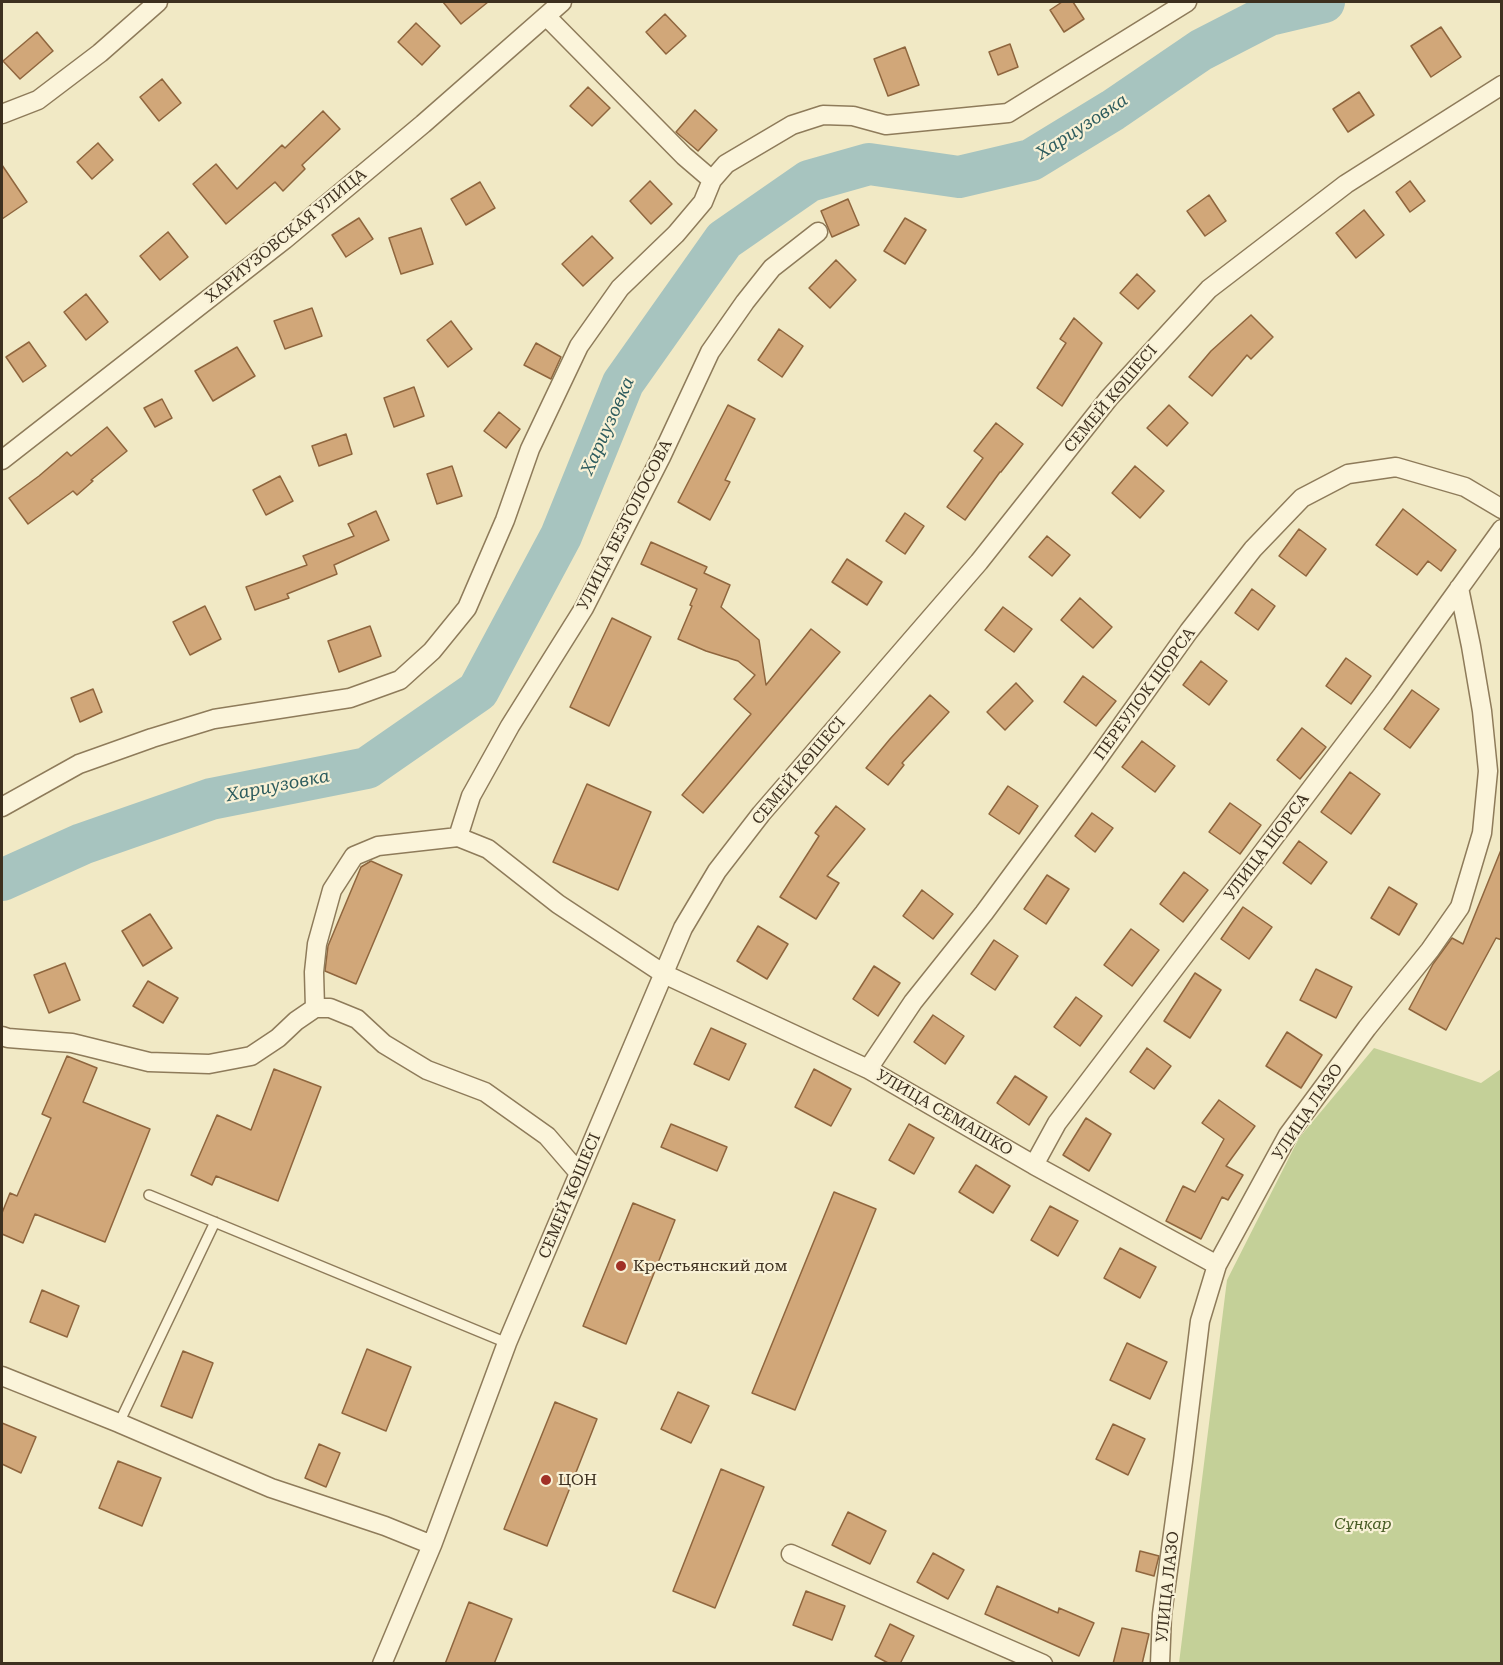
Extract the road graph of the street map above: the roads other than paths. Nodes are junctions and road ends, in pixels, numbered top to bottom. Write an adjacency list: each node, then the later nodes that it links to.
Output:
1 (158, 2): 6 (street)
2 (562, 2): 4 (street, ХАРИУЗОВСКАЯ УЛИЦА)
3 (1187, 2): 7 (street)
4 (546, 16): 7 (street); 9 (street, ХАРИУЗОВСКАЯ УЛИЦА)
5 (1502, 85): 15 (street, СЕМЕЙ КӨШЕСІ)
6 (2, 114)
7 (712, 180): 13 (street)
8 (818, 232): 14 (street, УЛИЦА БЕЗГОЛОСОВА)
9 (2, 460)
10 (1502, 509): 18 (street, ПЕРЕУЛОК ЩОРСА)
11 (1502, 529): 12 (street, УЛИЦА ЩОРСА)
12 (1459, 588): 19 (street, УЛИЦА ЩОРСА); 23 (street, УЛИЦА ЛАЗО)
13 (2, 807)
14 (458, 837): 15 (street); 16 (street)
15 (664, 974): 18 (street, УЛИЦА СЕМАШКО); 20 (street, СЕМЕЙ КӨШЕСІ)
16 (315, 1008): 17 (street); 20 (street)
17 (2, 1036)
18 (868, 1069): 19 (street, УЛИЦА СЕМАШКО)
19 (1034, 1165): 23 (street, УЛИЦА СЕМАШКО)
20 (579, 1173): 24 (street, СЕМЕЙ КӨШЕСІ)
21 (149, 1195): 22 (lane)
22 (215, 1222): 24 (lane); 26 (lane)
23 (1217, 1265): 31 (street, УЛИЦА ЛАЗО)
24 (507, 1343): 27 (street, СЕМЕЙ КӨШЕСІ)
25 (2, 1376): 26 (street)
26 (119, 1423): 27 (street)
27 (432, 1545): 29 (street, СЕМЕЙ КӨШЕСІ)
28 (791, 1554): 30 (street)
29 (382, 1664)
30 (1043, 1664)
31 (1160, 1664)

